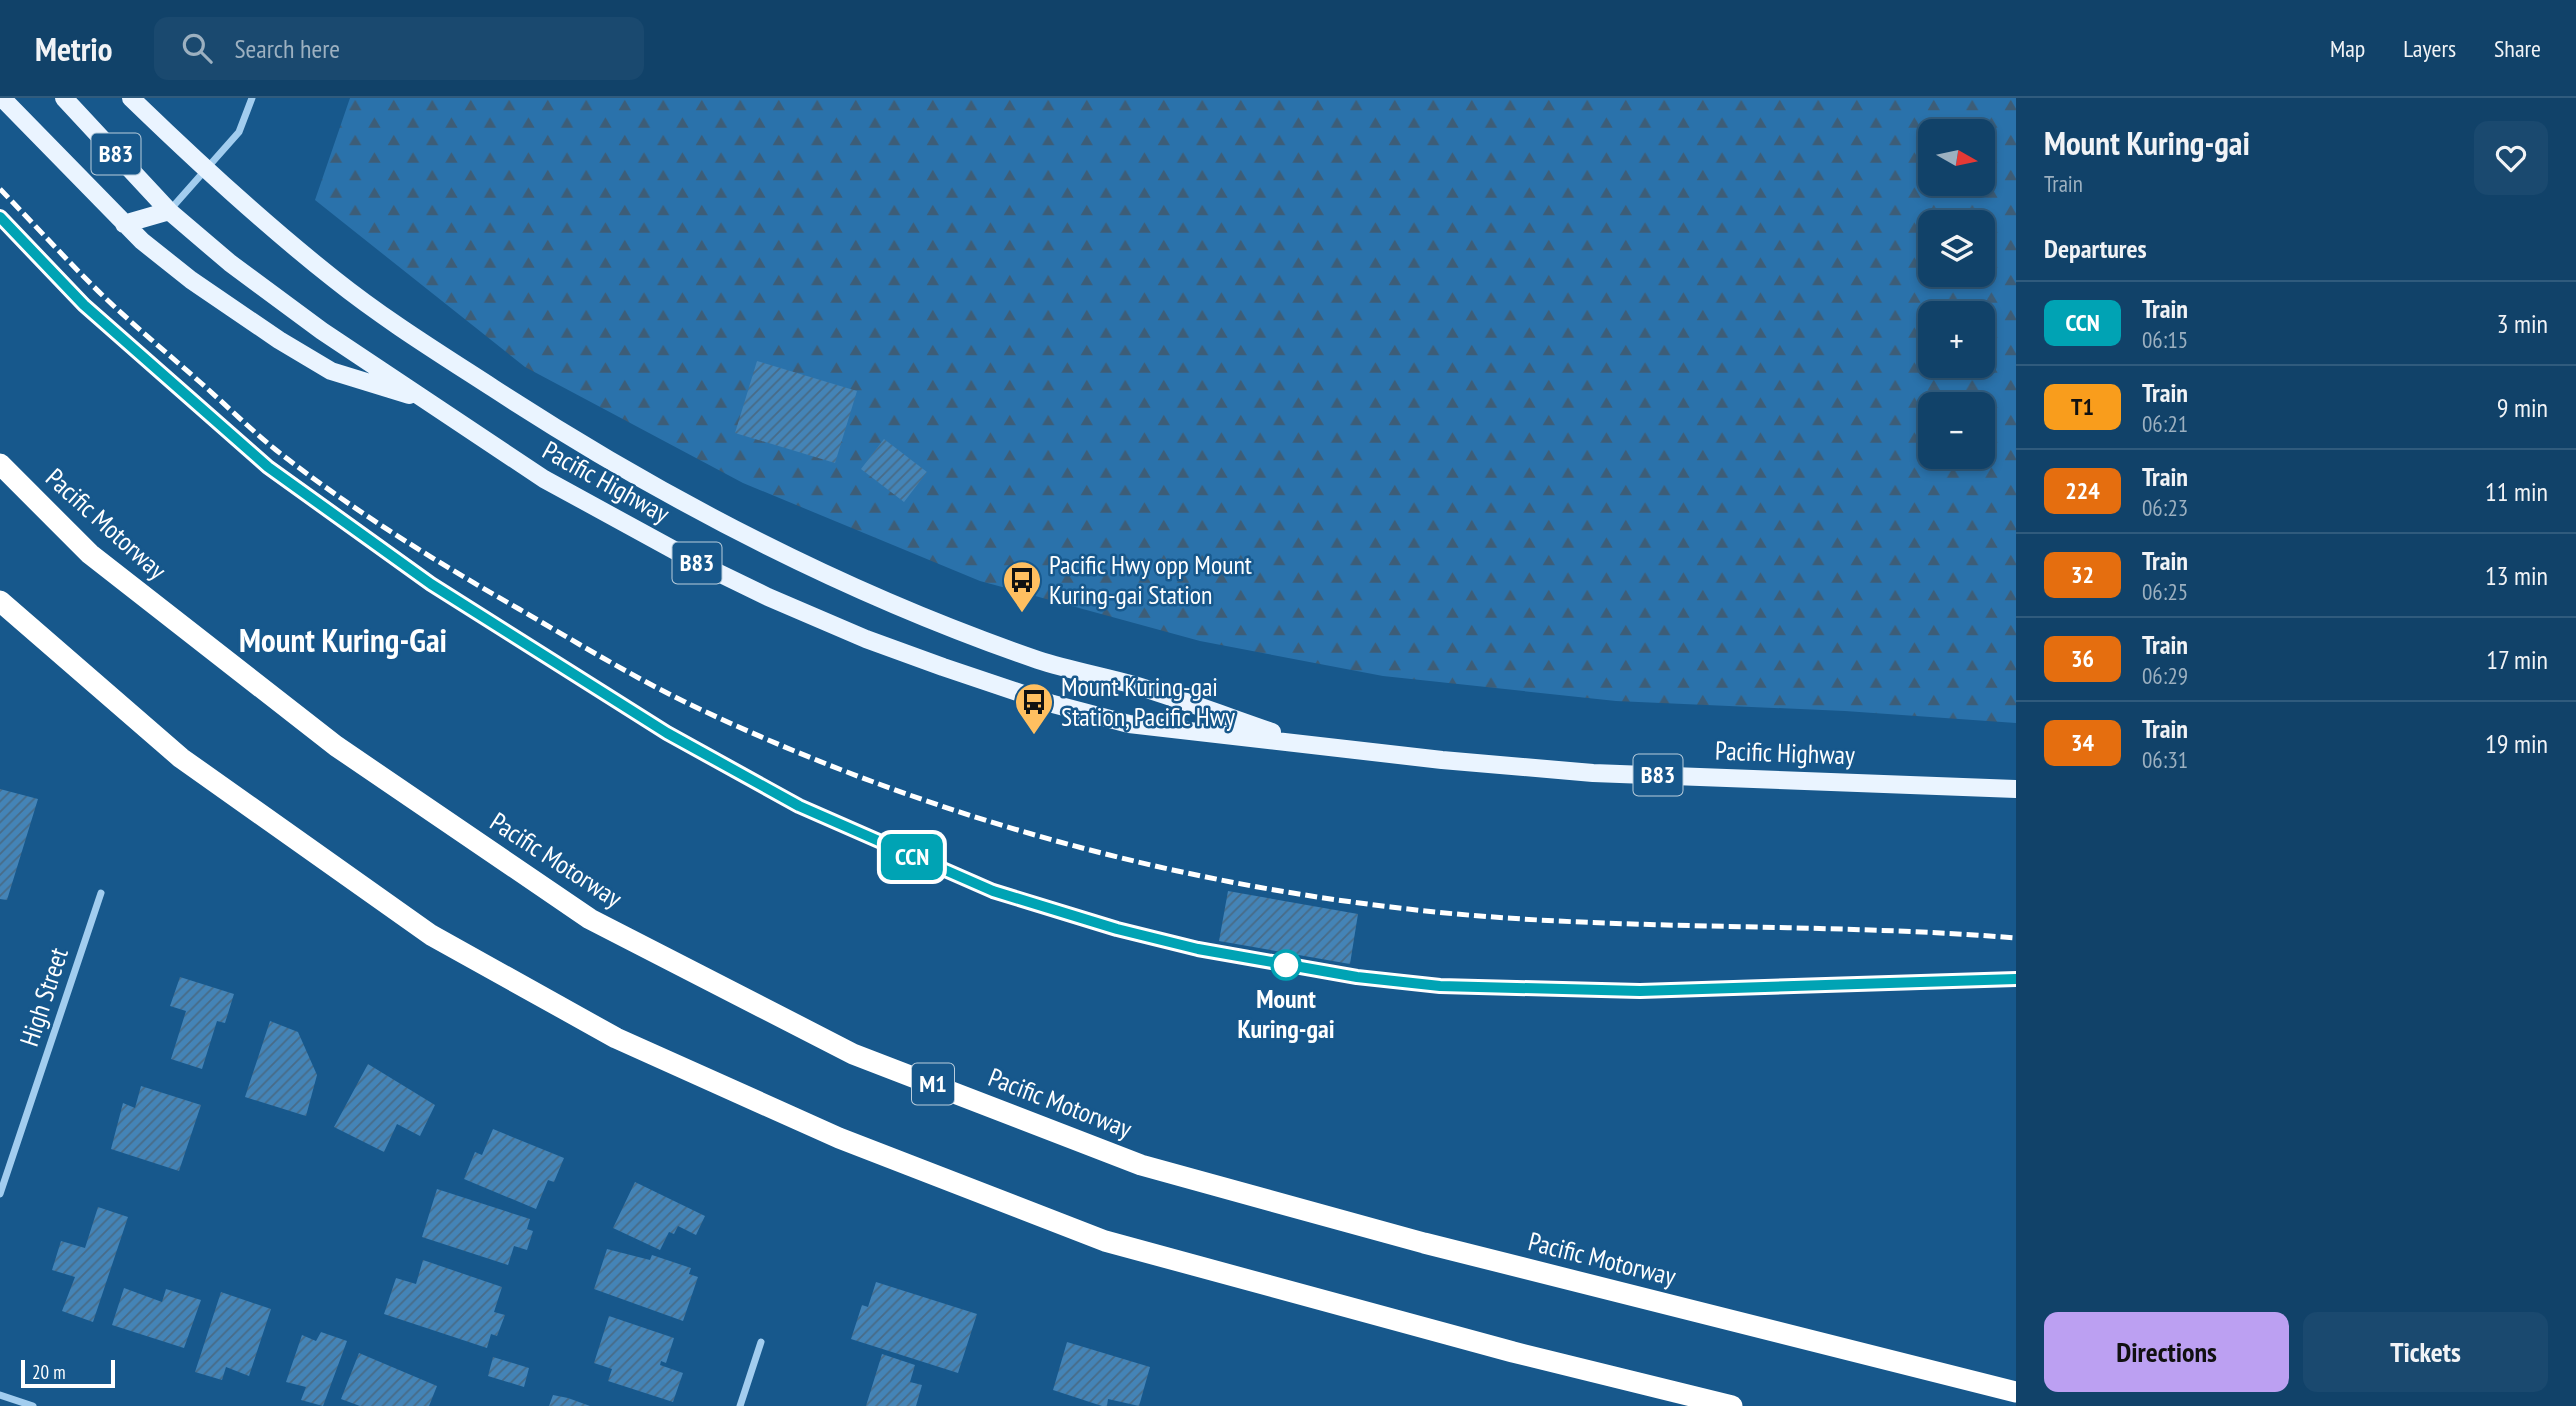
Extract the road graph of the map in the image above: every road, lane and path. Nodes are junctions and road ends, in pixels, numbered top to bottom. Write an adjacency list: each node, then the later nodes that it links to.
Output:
1 (2, 98): 7 (main road)
2 (64, 98): 6 (main road, Pacific Highway / B83)
3 (131, 98): 5 (main road, Pacific Highway / B83)
4 (252, 98): 5 (street)
5 (207, 170): 6 (street); 11 (main road, Pacific Highway / B83)
6 (169, 211): 7 (main road); 8 (main road, Pacific Highway / B83)
7 (124, 224): 8 (main road)
8 (429, 402): 11 (main road, Pacific Highway / B83)
9 (0, 464): 16 (highway, Pacific Motorway / M1)
10 (0, 601): 20 (highway)
11 (1302, 742): 12 (main road, Pacific Highway / B83)
12 (2016, 789)
13 (101, 892): 14 (street, High Street)
14 (0, 1194)
15 (761, 1342): 19 (street)
16 (2016, 1392)
17 (0, 1395): 18 (street)
18 (33, 1406)
19 (740, 1406)
20 (1732, 1406)

